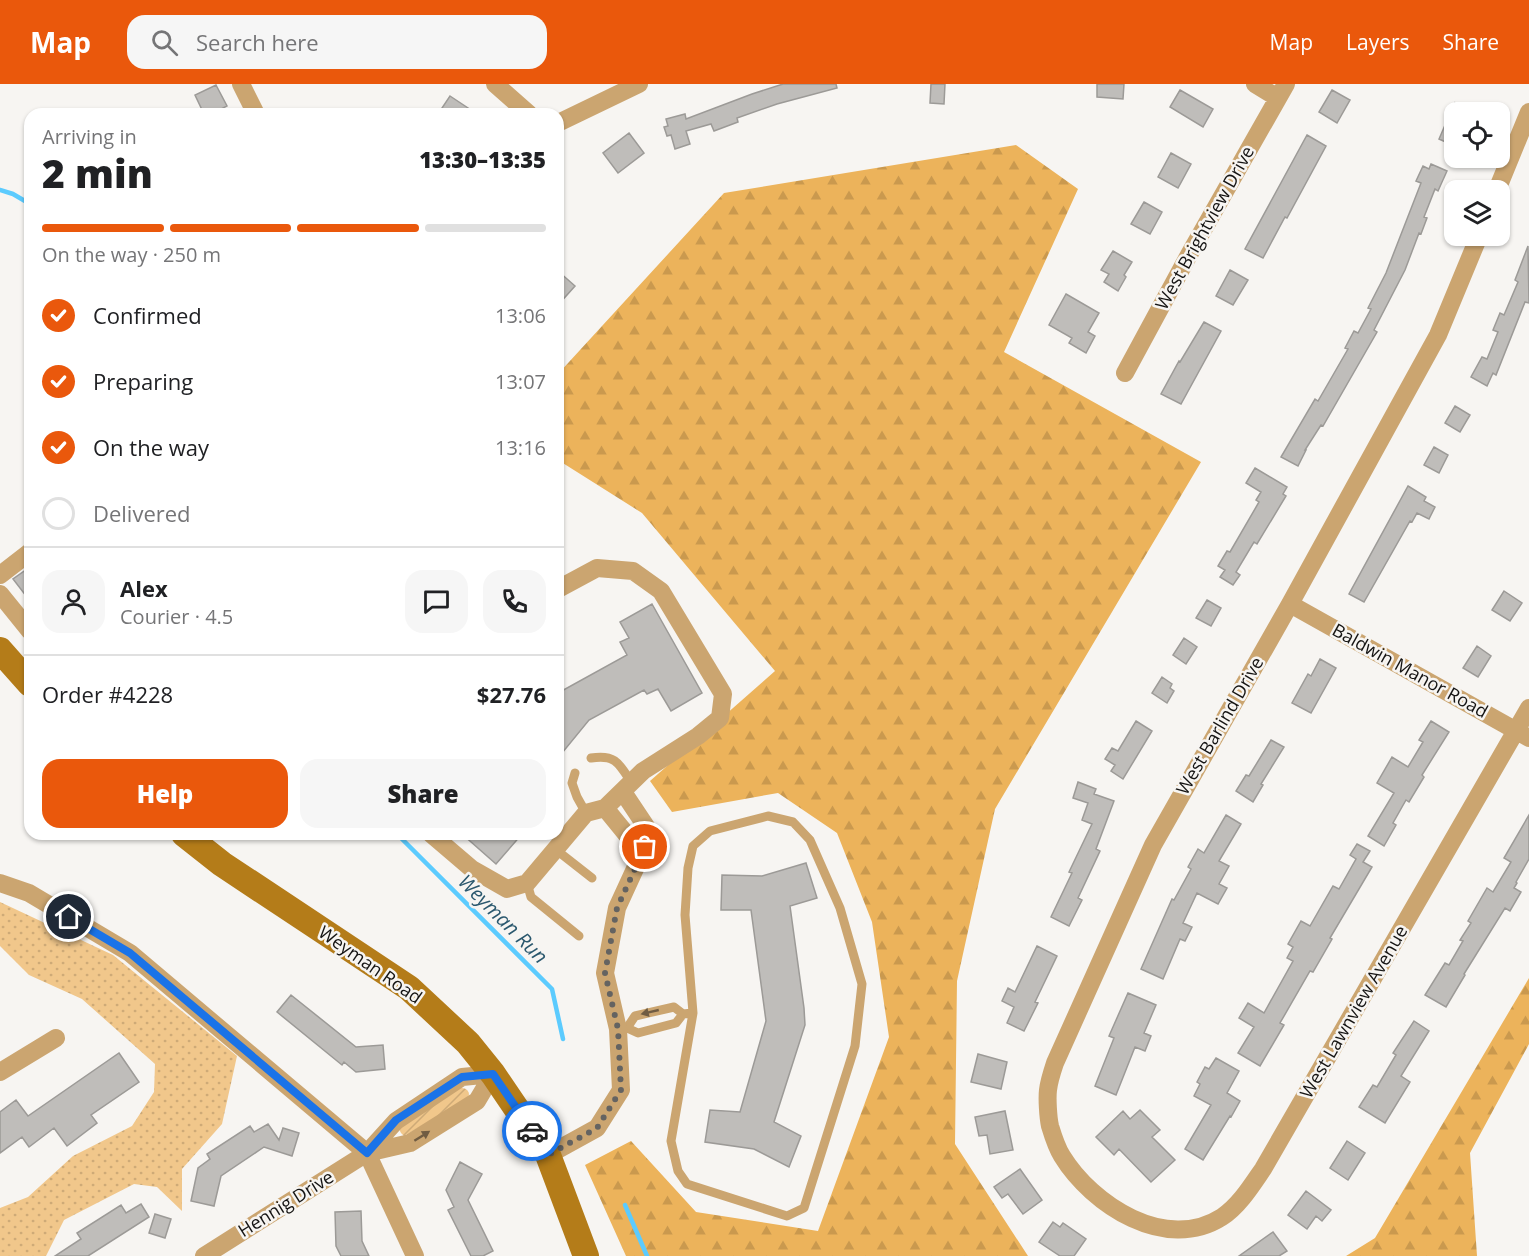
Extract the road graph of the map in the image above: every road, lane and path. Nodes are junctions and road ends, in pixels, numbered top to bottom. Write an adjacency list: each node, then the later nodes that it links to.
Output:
1 (241, 84): 6 (street)
2 (495, 84): 7 (street)
3 (639, 84): 9 (street)
4 (1255, 84): 5 (street)
5 (1282, 91): 12 (street, West Brightview Drive)
6 (253, 108)
7 (522, 108)
8 (1529, 112): 10 (street)
9 (564, 120)
10 (1501, 180)
11 (1475, 246): 17 (street, West Barlind Drive)
12 (1125, 373)
13 (24, 557): 14 (street)
14 (0, 575)
15 (564, 586): 25 (street)
16 (0, 594): 18 (street)
17 (1290, 604): 22 (street, Baldwin Manor Road); 45 (street, West Barlind Drive)
18 (24, 624)
19 (0, 650): 20 (street)
20 (24, 677)
21 (1529, 708): 22 (street, West Lawnview Avenue)
22 (1523, 734): 45 (street, West Lawnview Avenue)
23 (591, 758): 25 (lane)
24 (575, 773): 27 (lane)
25 (627, 787): 26 (street); 32 (street)
26 (605, 808): 27 (street); 32 (street)
27 (586, 813): 28 (street)
28 (564, 839)
29 (192, 840): 42 (street, Weyman Road)
30 (438, 840): 36 (street)
31 (563, 840): 33 (street)
32 (645, 847): 39 (street)
33 (555, 849): 34 (lane); 36 (street)
34 (592, 878)
35 (0, 883): 43 (street)
36 (527, 883): 37 (lane)
37 (579, 936)
38 (688, 1013): 38 (lane); 39 (lane); 39 (lane, one-way to 39)
39 (622, 1028): 44 (street)
40 (56, 1038): 41 (street)
41 (0, 1071)
42 (493, 1074): 43 (street, Hennig Drive); 43 (street, Hennig Drive, one-way to 42); 44 (street, Weyman Road)
43 (367, 1153): 46 (street, Hennig Drive); 47 (street)
44 (548, 1155): 48 (street, Weyman Road)
45 (1122, 1213)
46 (204, 1256)
47 (415, 1256)
48 (586, 1256)

